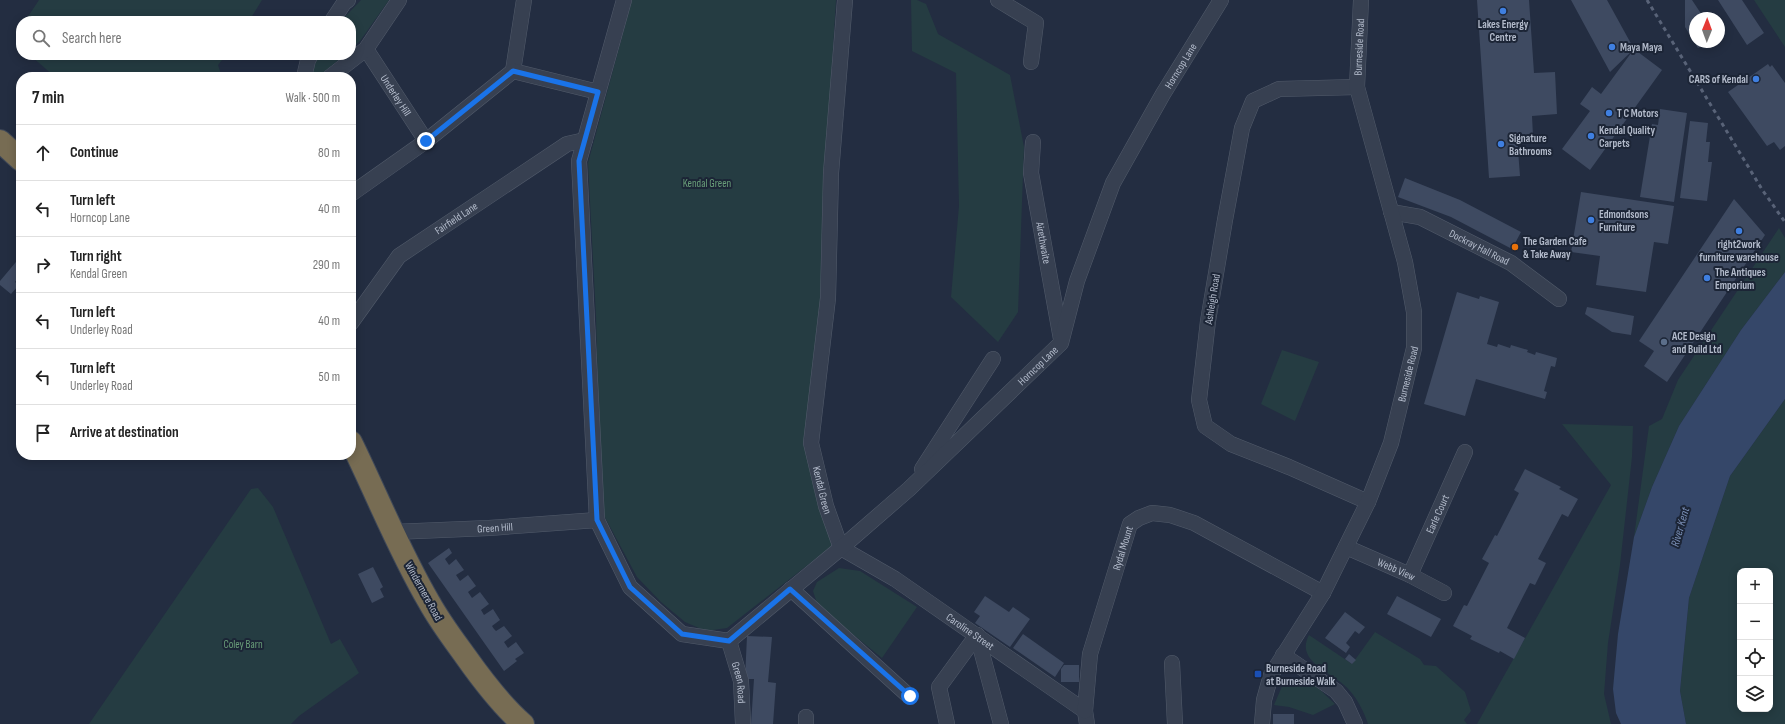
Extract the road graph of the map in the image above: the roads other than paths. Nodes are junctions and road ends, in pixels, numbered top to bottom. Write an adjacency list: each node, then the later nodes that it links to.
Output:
1 (348, 0): 9 (street)
2 (399, 0): 10 (street)
3 (524, 0): 15 (street)
4 (624, 0): 19 (street)
5 (845, 0): 38 (street, Kendal Green)
6 (998, 0): 14 (street)
7 (1221, 0): 29 (street, Horncop Lane)
8 (1361, 0): 18 (street, Burneside Road)
9 (335, 16)
10 (366, 49): 11 (street); 22 (street, Underley Hill)
11 (356, 57)
12 (308, 60): 16 (street)
13 (352, 60): 17 (street)
14 (1031, 62)
15 (513, 71): 19 (street); 22 (street)
16 (305, 72)
17 (336, 72)
18 (1356, 87): 26 (street, Burneside Road); 34 (street, Ashleigh Road)
19 (598, 92): 20 (street)
20 (585, 140): 28 (street, Fairfield Lane); 35 (street)
21 (0, 141): 24 (highway)
22 (426, 141): 25 (street)
23 (1032, 142): 29 (street, Airethwaite)
24 (16, 155)
25 (356, 190)
26 (1391, 212): 27 (street, Dockray Hall Road); 34 (street, Burneside Road)
27 (1559, 299)
28 (356, 316)
29 (1062, 344): 33 (street, Horncop Lane)
30 (994, 359): 33 (street)
31 (1465, 452): 39 (street, Earle Court)
32 (356, 453): 36 (highway, Windermere Road)
33 (909, 489): 38 (street, Horncop Lane)
34 (1368, 502): 37 (street, Burneside Road)
35 (597, 520): 36 (street, Green Hill); 44 (street)
36 (393, 532): 49 (highway, Windermere Road)
37 (1346, 547): 39 (street, Webb View); 41 (street, Burneside Road)
38 (841, 548): 40 (street, Horncop Lane); 43 (street, Caroline Street)
39 (1410, 575): 42 (street, Webb View)
40 (790, 589): 44 (street, Horncop Lane); 47 (street)
41 (1323, 593): 45 (street, Burneside Road); 48 (street, Rydal Mount)
42 (1444, 593)
43 (976, 636): 48 (street, Caroline Street); 51 (street); 52 (street)
44 (729, 641): 50 (street, Green Road)
45 (1282, 655): 54 (street, Burneside Road); 55 (street)
46 (1172, 663): 53 (street)
47 (910, 696)
48 (1086, 717)
49 (523, 724)
50 (743, 724)
51 (947, 724)
52 (1001, 724)
53 (1175, 724)
54 (1262, 724)
55 (1355, 724)

